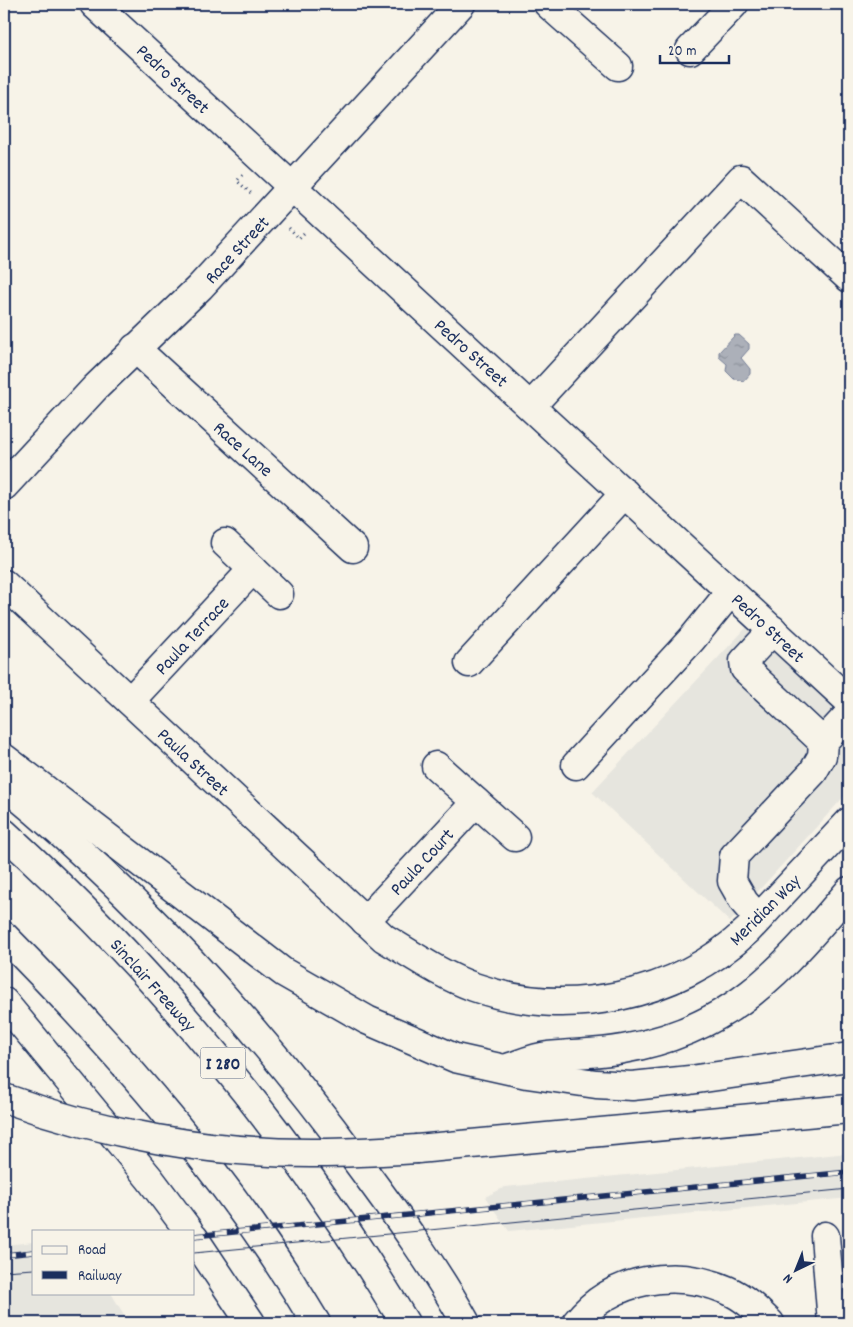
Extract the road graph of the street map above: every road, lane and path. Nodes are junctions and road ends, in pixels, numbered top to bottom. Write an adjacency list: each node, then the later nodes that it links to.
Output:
1 (94, 4): 7 (main road, Pedro Street)
2 (460, 4): 7 (main road, Race Street)
3 (548, 4): 6 (main road)
4 (734, 4): 5 (main road)
5 (690, 50)
6 (618, 66)
7 (292, 189): 9 (main road, Race Street); 10 (main road, Pedro Street)
8 (849, 278): 10 (main road)
9 (135, 348): 11 (main road, Race Street); 14 (main road, Race Lane)
10 (530, 406): 12 (main road, Pedro Street)
11 (4, 486)
12 (625, 492): 17 (main road, Pedro Street); 20 (main road)
13 (225, 543): 15 (main road)
14 (353, 548)
15 (253, 569): 18 (main road); 21 (main road, Paula Terrace)
16 (4, 584): 21 (main road, Paula Street)
17 (731, 591): 19 (main road, Pedro Street); 26 (main road)
18 (279, 594)
19 (773, 630): 22 (main road, Pedro Street); 24 (main road)
20 (468, 663)
21 (130, 701): 35 (main road, Paula Street)
22 (849, 701)
23 (849, 714): 24 (main road)
24 (823, 742): 34 (main road)
25 (4, 758): 39 (main road)
26 (576, 765)
27 (436, 766): 29 (main road)
28 (4, 785): 48 (main road)
29 (476, 802): 32 (main road); 35 (main road, Paula Court)
30 (849, 822): 34 (main road, Meridian Way)
31 (4, 832): 47 (main road, Sinclair Freeway / I 280)
32 (514, 837)
33 (849, 891): 39 (main road)
34 (758, 918): 35 (main road, Meridian Way)
35 (375, 930)
36 (4, 936): 46 (main road)
37 (4, 1002): 42 (main road)
38 (849, 1057): 39 (main road)
39 (504, 1069)
40 (4, 1098): 41 (main road, bridge)
41 (849, 1109)
42 (187, 1230)
43 (824, 1236): 51 (main road)
44 (195, 1239): 45 (main road)
45 (251, 1323)
46 (316, 1323)
47 (405, 1323)
48 (466, 1323)
49 (576, 1323): 50 (main road)
50 (770, 1323)
51 (832, 1323)

